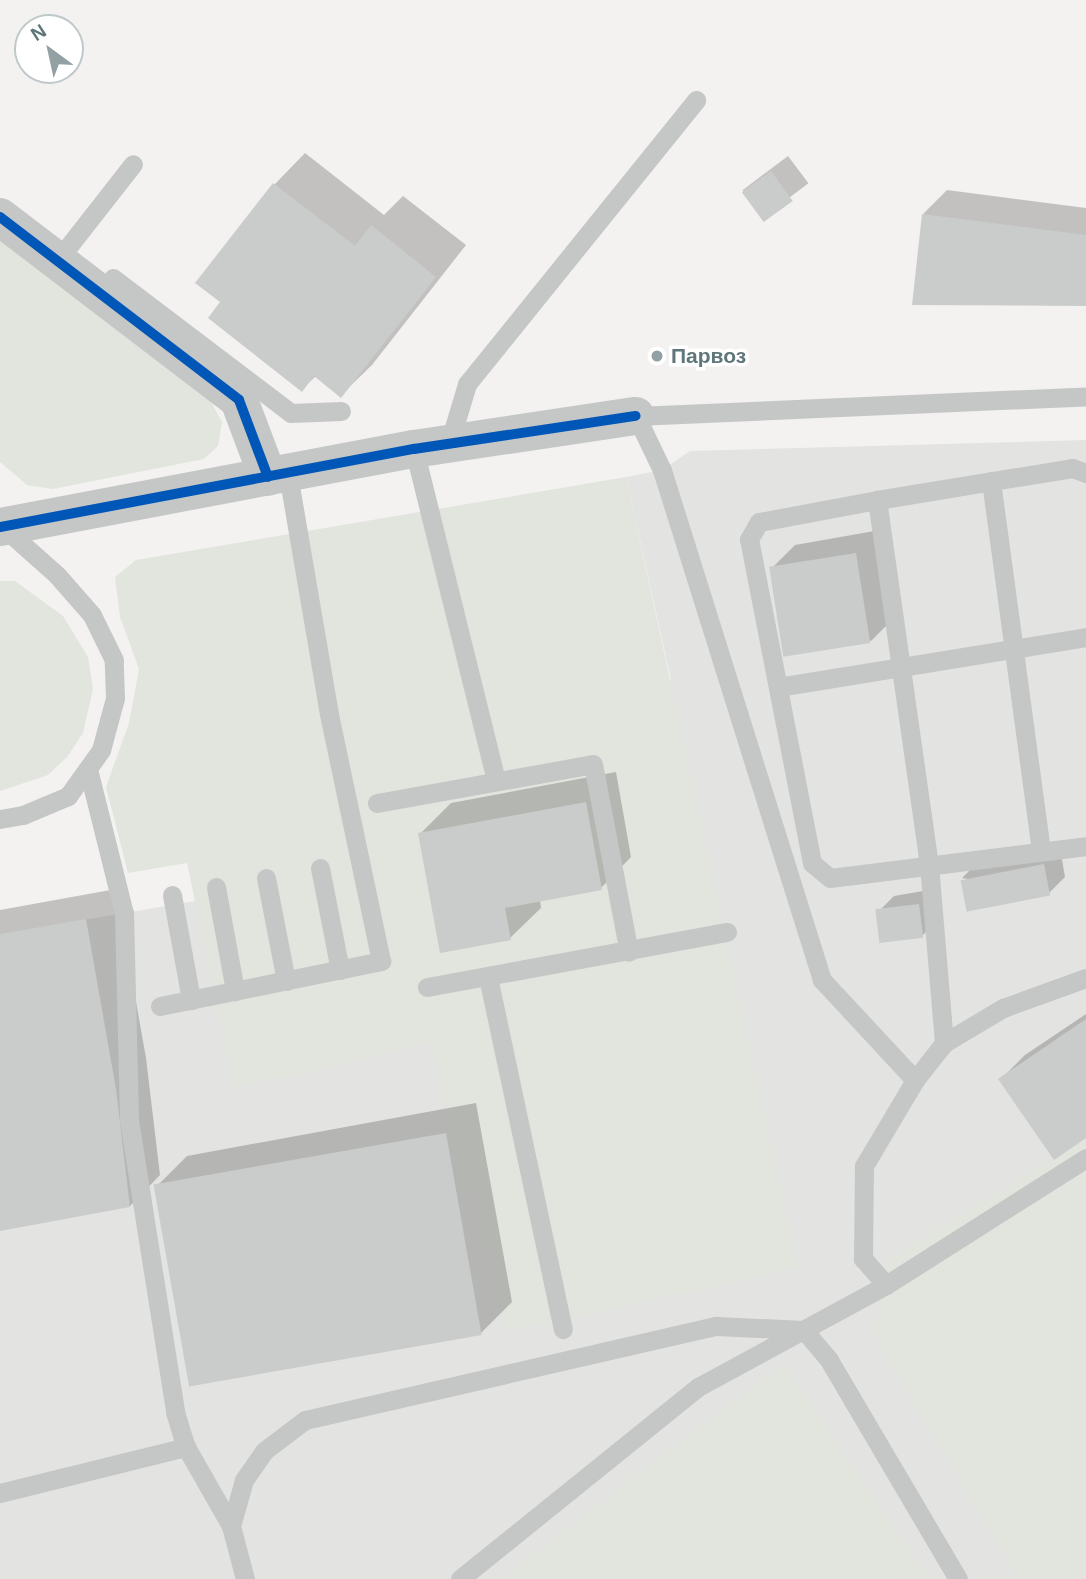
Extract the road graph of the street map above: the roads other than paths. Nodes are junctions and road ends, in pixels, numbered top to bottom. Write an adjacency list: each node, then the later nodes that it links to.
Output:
1 (696, 100): 9 (lane)
2 (132, 164): 4 (lane)
3 (0, 217): 4 (street)
4 (57, 261): 11 (street)
5 (113, 278): 7 (lane)
6 (1086, 396): 8 (lane)
7 (341, 411)
8 (636, 416): 9 (street); 41 (lane)
9 (432, 446): 11 (street); 20 (lane)
10 (1086, 474): 12 (lane)
11 (278, 475): 14 (street); 32 (lane)
12 (991, 481): 13 (lane); 16 (lane)
13 (877, 500): 17 (lane); 18 (lane)
14 (1, 526): 19 (lane)
15 (1086, 637): 16 (lane)
16 (1014, 650): 17 (lane); 24 (lane)
17 (901, 670): 18 (lane); 25 (lane)
18 (778, 687): 25 (lane)
19 (89, 772): 22 (lane); 46 (lane)
20 (496, 781): 21 (lane); 31 (lane)
21 (377, 803)
22 (0, 819)
23 (1086, 846): 24 (lane)
24 (1041, 851): 25 (lane)
25 (929, 865): 40 (lane)
26 (320, 869): 32 (lane)
27 (266, 878): 35 (lane)
28 (216, 887): 37 (lane)
29 (172, 895): 38 (lane)
30 (727, 932): 31 (lane)
31 (629, 952): 33 (lane)
32 (340, 970): 35 (lane)
33 (488, 977): 36 (lane); 44 (lane)
34 (1086, 978): 40 (lane)
35 (286, 981): 37 (lane)
36 (427, 987)
37 (235, 991): 38 (lane)
38 (191, 1000): 39 (lane)
39 (160, 1006)
40 (944, 1042): 41 (lane)
41 (915, 1080): 43 (lane)
42 (1086, 1158): 43 (lane)
43 (886, 1285): 45 (lane)
44 (562, 1329)
45 (804, 1330): 48 (lane); 50 (lane); 51 (lane)
46 (186, 1447): 47 (lane); 48 (lane)
47 (0, 1493)
48 (231, 1527): 49 (lane)
49 (245, 1579)
50 (460, 1579)
51 (958, 1579)

